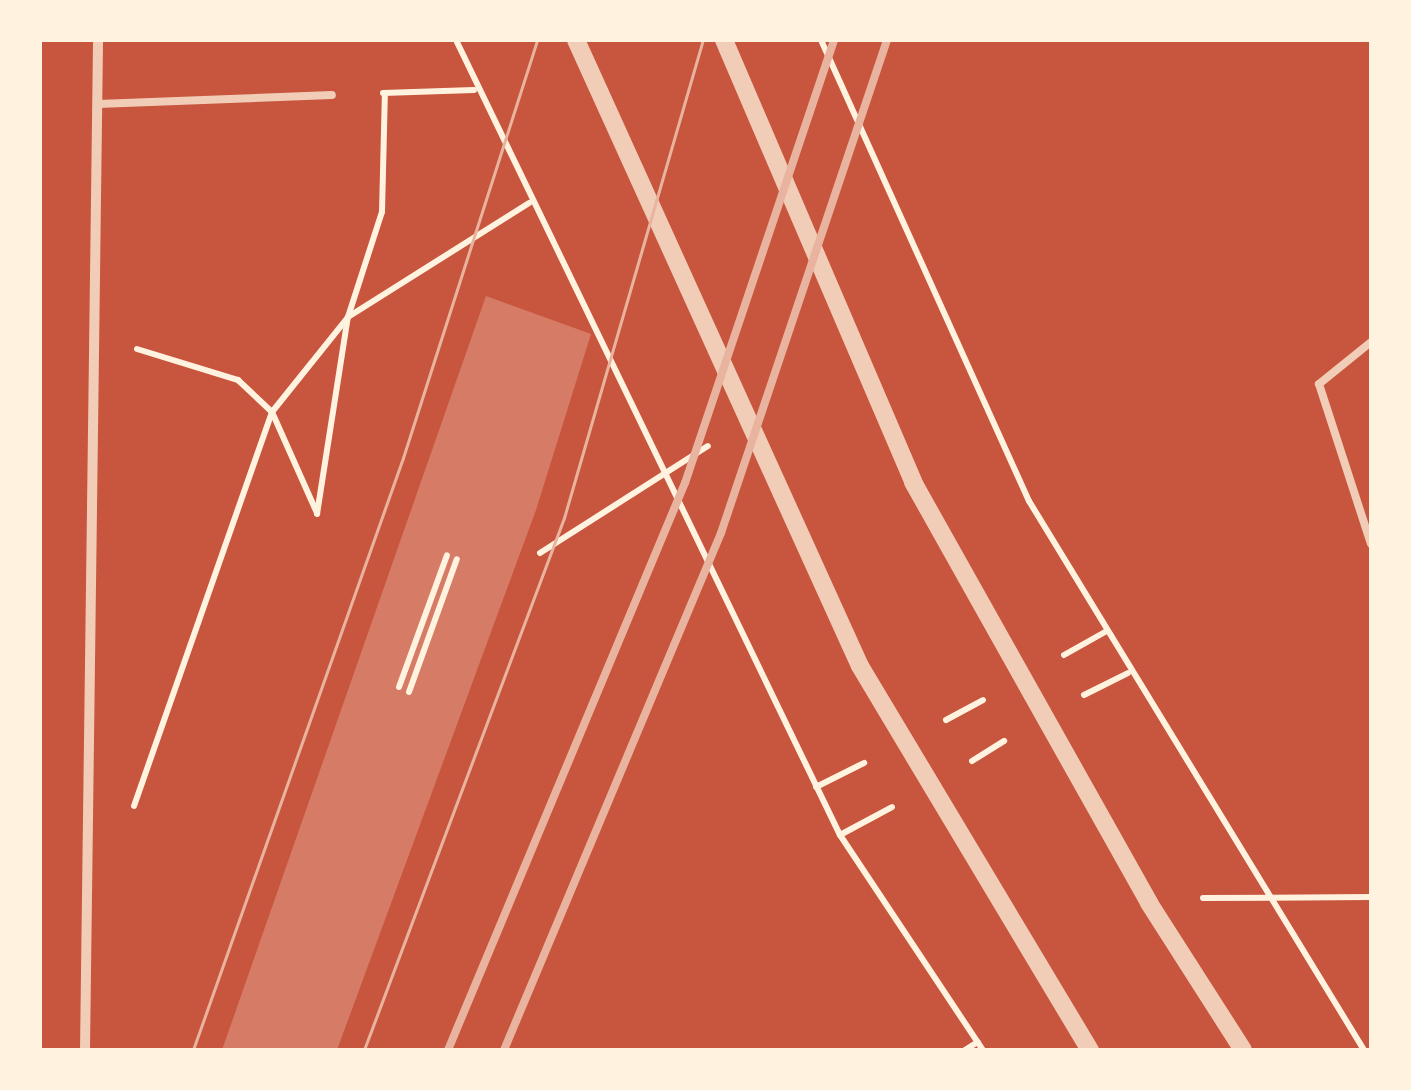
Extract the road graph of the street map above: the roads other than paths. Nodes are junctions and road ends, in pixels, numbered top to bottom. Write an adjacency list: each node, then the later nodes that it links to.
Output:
1 (98, 40): 5 (street)
2 (576, 40): 9 (street)
3 (724, 40): 10 (street)
4 (332, 95): 5 (lane)
5 (98, 104): 8 (street)
6 (1371, 342): 7 (lane)
7 (1371, 544)
8 (85, 1050)
9 (1090, 1050)
10 (1243, 1050)

